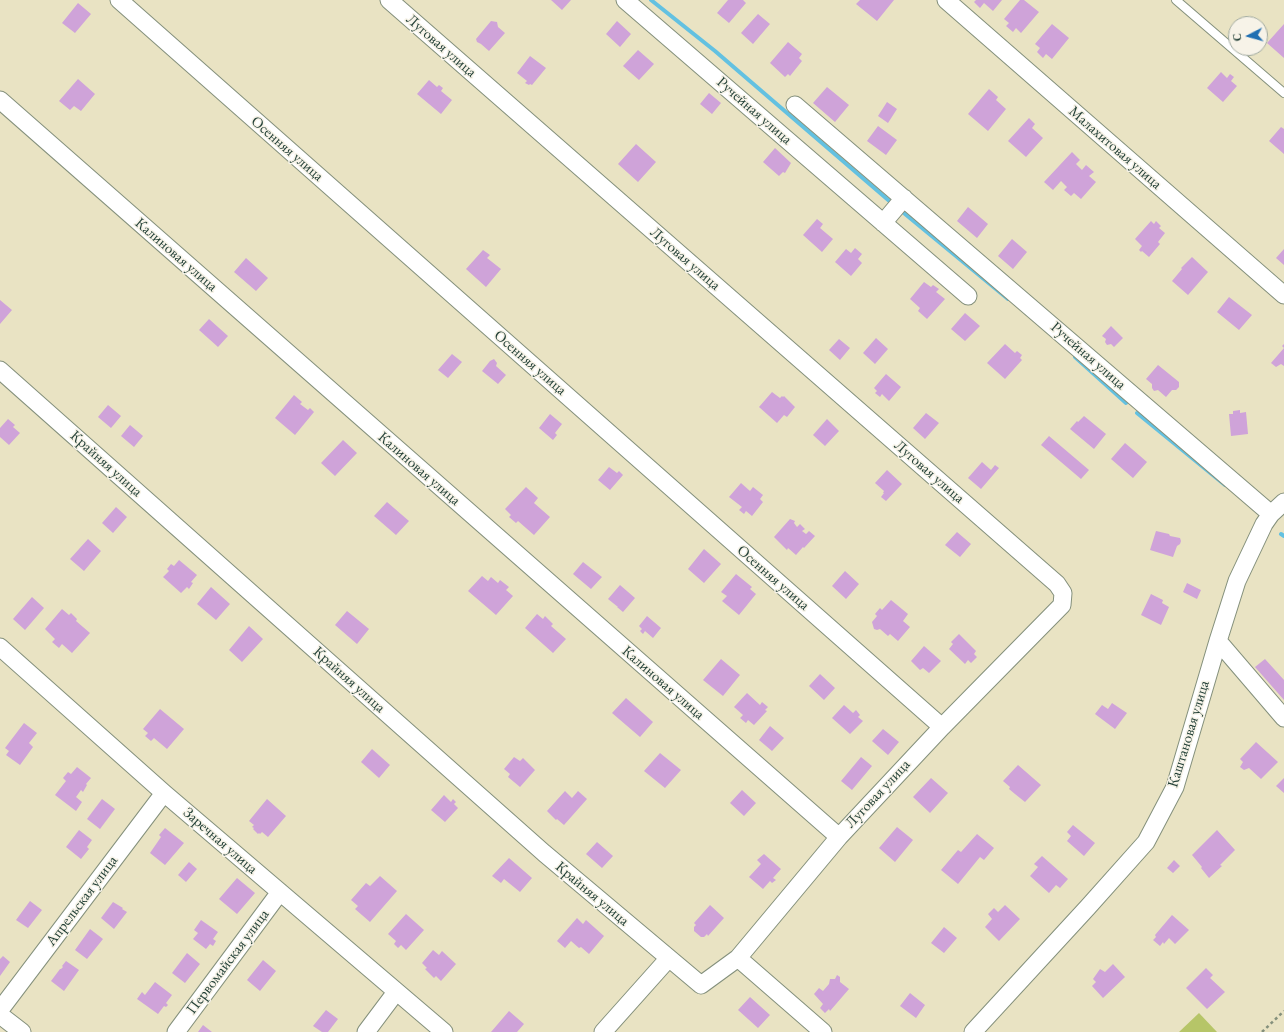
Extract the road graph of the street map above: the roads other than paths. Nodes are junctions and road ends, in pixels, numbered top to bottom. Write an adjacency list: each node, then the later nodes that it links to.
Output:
1 (119, 0): 19 (street, Осенняя улица)
2 (388, 0): 19 (street, Луговая улица)
3 (624, 0): 10 (street, Ручейная улица)
4 (946, 0): 11 (street, Малахитовая улица)
5 (1176, 0): 6 (lane)
6 (1284, 93)
7 (0, 100): 21 (street, Калиновая улица)
8 (795, 105): 9 (street, Ручейная улица)
9 (904, 198): 10 (street); 15 (street, Ручейная улица)
10 (883, 223): 12 (street, Ручейная улица)
11 (1284, 295)
12 (968, 296)
13 (0, 370): 23 (street, Крайняя улица)
14 (1284, 502): 15 (street, Каштановая улица)
15 (1272, 514): 16 (street, Каштановая улица)
16 (1218, 641): 18 (street); 35 (street, Каштановая улица)
17 (2, 653): 20 (street, Заречная улица)
18 (1284, 718)
19 (942, 727): 21 (street, Луговая улица)
20 (164, 792): 22 (street, Заречная улица); 27 (street, Апрельская улица)
21 (838, 837): 24 (street, Луговая улица)
22 (280, 892): 26 (street, Заречная улица); 30 (street, Первомайская улица)
23 (669, 958): 25 (street, Крайняя улица); 33 (street)
24 (738, 958): 25 (street, Луговая улица); 34 (street)
25 (701, 985)
26 (396, 992): 31 (street); 32 (street, Заречная улица)
27 (0, 1010)
28 (0, 1015): 29 (street)
29 (22, 1032)
30 (176, 1032)
31 (366, 1032)
32 (444, 1032)
33 (603, 1032)
34 (823, 1032)
35 (973, 1032)

